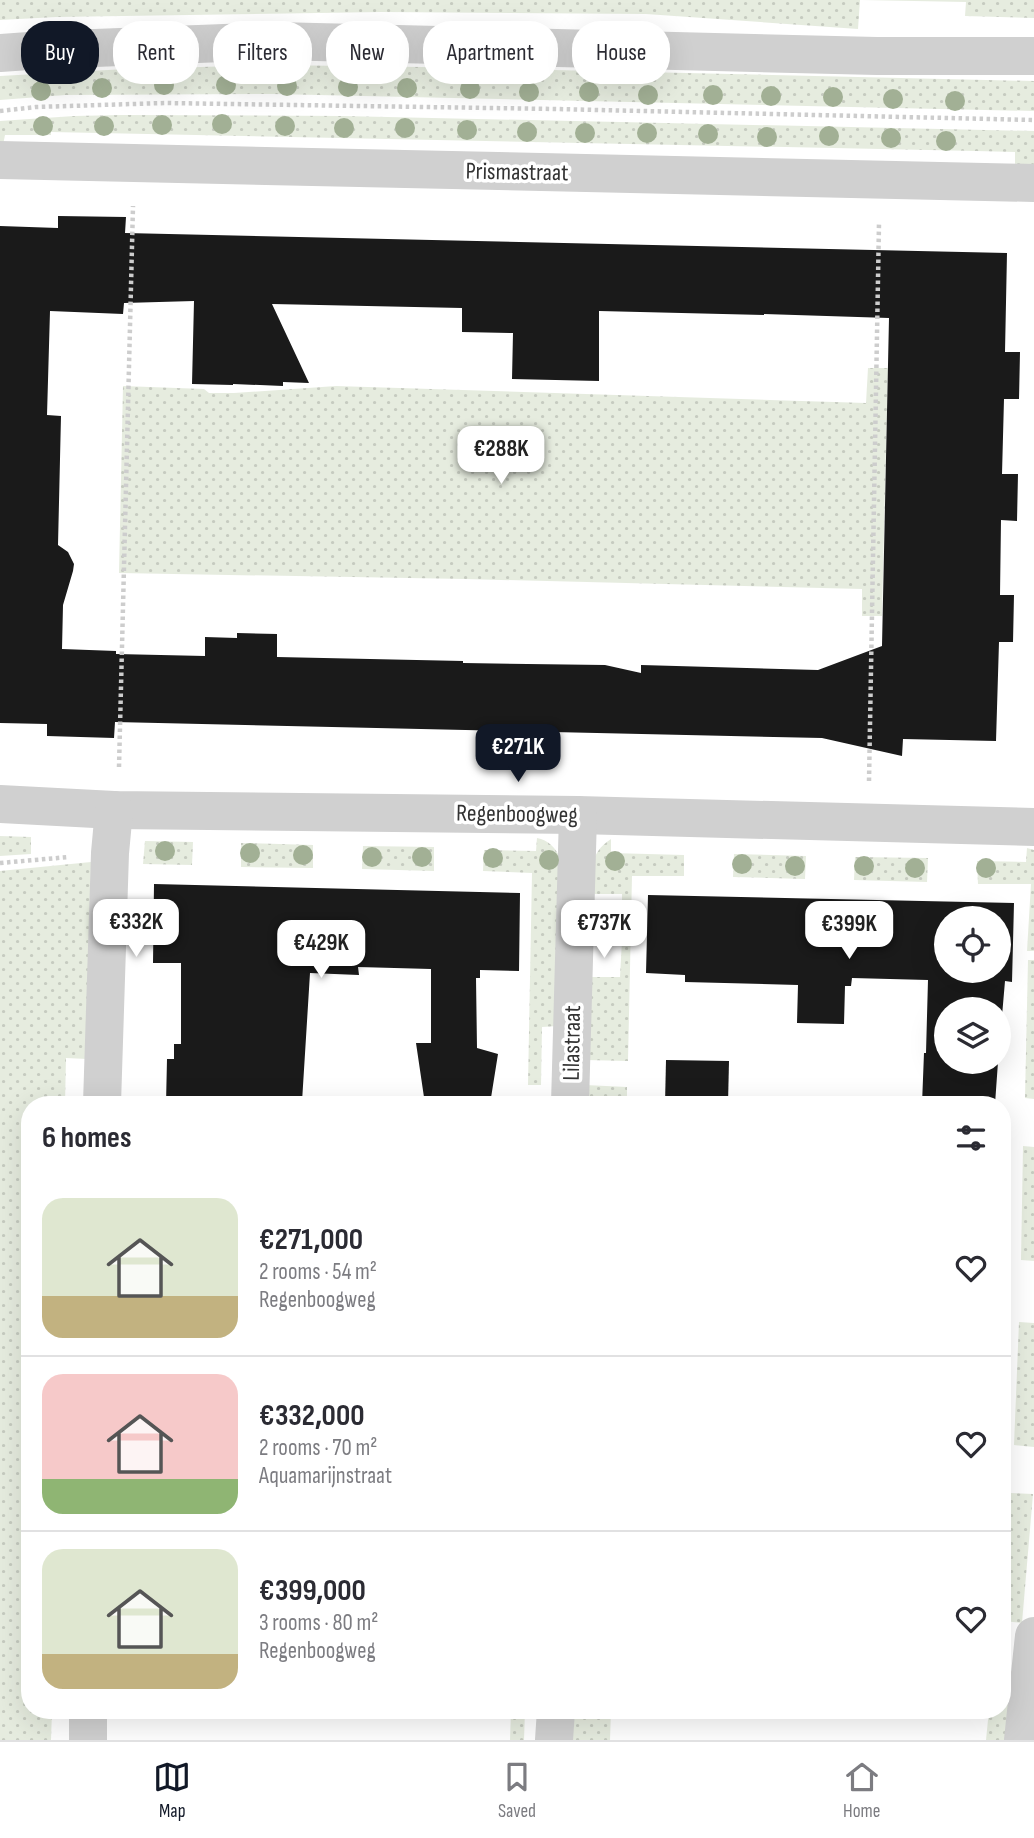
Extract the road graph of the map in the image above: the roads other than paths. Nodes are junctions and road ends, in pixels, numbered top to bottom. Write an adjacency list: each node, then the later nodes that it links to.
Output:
1 (0, 53): 2 (street)
2 (1034, 56)
3 (0, 160): 4 (street, Prismastraat)
4 (1034, 183)
5 (0, 804): 6 (street, Regenboogweg)
6 (114, 810): 7 (street, Regenboogweg); 9 (street)
7 (578, 814): 8 (street, Regenboogweg); 10 (street, Lilastraat)
8 (1034, 827)
9 (103, 1096)
10 (570, 1096)
11 (1034, 1636): 16 (street)
12 (88, 1719): 14 (street)
13 (555, 1719): 15 (street)
14 (88, 1740)
15 (554, 1740)
16 (1023, 1740)

